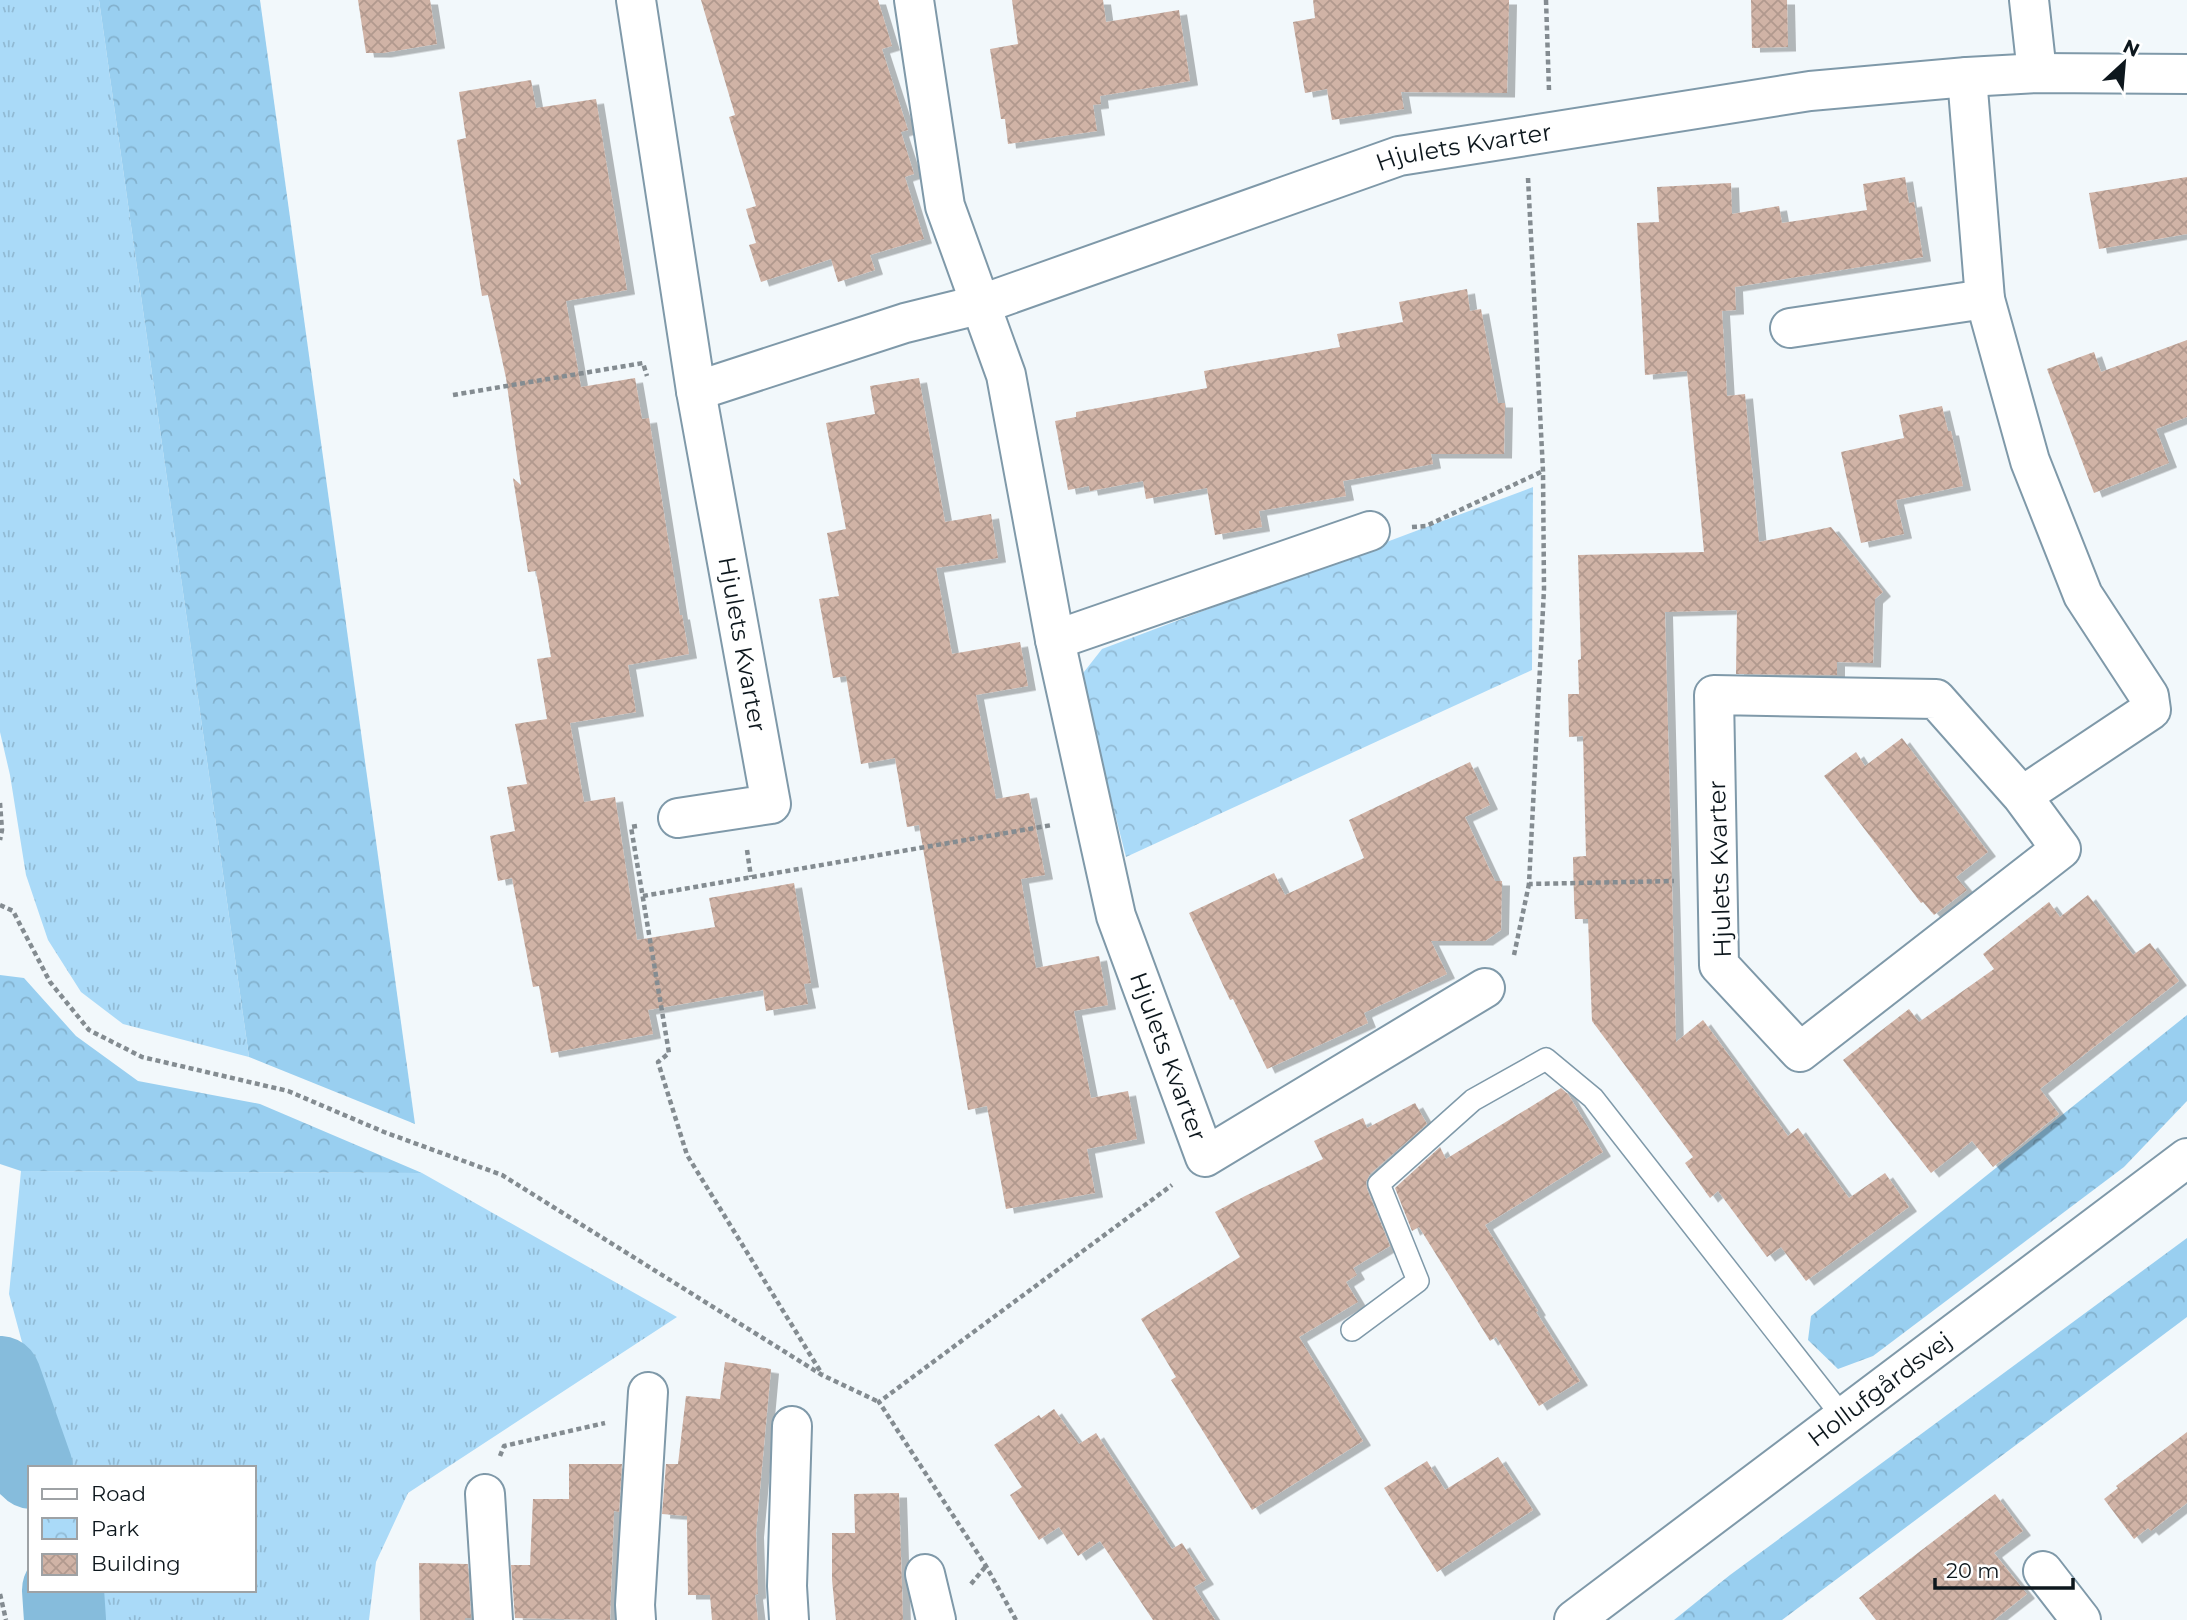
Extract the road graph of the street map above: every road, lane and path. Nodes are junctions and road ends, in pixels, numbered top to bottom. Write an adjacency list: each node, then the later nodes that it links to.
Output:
1 (636, 0): 12 (street, Hjulets Kvarter)
2 (914, 0): 10 (street, Hjulets Kvarter)
3 (1546, 0): 8 (path)
4 (2029, 0): 5 (street)
5 (2037, 73): 6 (street, Hjulets Kvarter); 7 (street, Hjulets Kvarter)
6 (2187, 74)
7 (1967, 77): 8 (street, Hjulets Kvarter); 9 (street)
8 (1538, 134): 10 (street, Hjulets Kvarter); 14 (path)
9 (1985, 299): 11 (street); 17 (street)
10 (982, 304): 12 (street, Hjulets Kvarter); 16 (street, Hjulets Kvarter)
11 (1790, 328)
12 (696, 391): 13 (path); 19 (street, Hjulets Kvarter)
13 (453, 395)
14 (1543, 471): 15 (path); 23 (path)
15 (1370, 531): 16 (street)
16 (1055, 640): 20 (street, Hjulets Kvarter)
17 (2022, 796): 22 (street, Hjulets Kvarter); 22 (street, Hjulets Kvarter)
18 (0, 803): 21 (path)
19 (678, 818): 24 (path)
20 (1094, 818): 24 (path); 27 (street, Hjulets Kvarter)
21 (0, 840)
22 (1718, 880): 23 (path)
23 (1529, 884): 26 (path)
24 (643, 896): 30 (path)
25 (0, 905): 30 (path)
26 (1485, 988): 27 (street, Hjulets Kvarter)
27 (1205, 1157): 31 (path)
28 (2187, 1158): 33 (street, Hollufgårdsvej)
29 (1352, 1330): 33 (lane)
30 (822, 1375): 31 (path)
31 (879, 1402): 44 (path)
32 (647, 1403): 35 (path); 41 (street)
33 (1843, 1417): 45 (street, Hollufgårdsvej)
34 (792, 1426): 42 (street)
35 (485, 1494): 40 (street)
36 (2043, 1571): 46 (street)
37 (925, 1574): 43 (street)
38 (0, 1594): 39 (path)
39 (6, 1620)
40 (493, 1620)
41 (636, 1620)
42 (789, 1620)
43 (936, 1620)
44 (1016, 1620)
45 (1574, 1620)
46 (2081, 1620)

